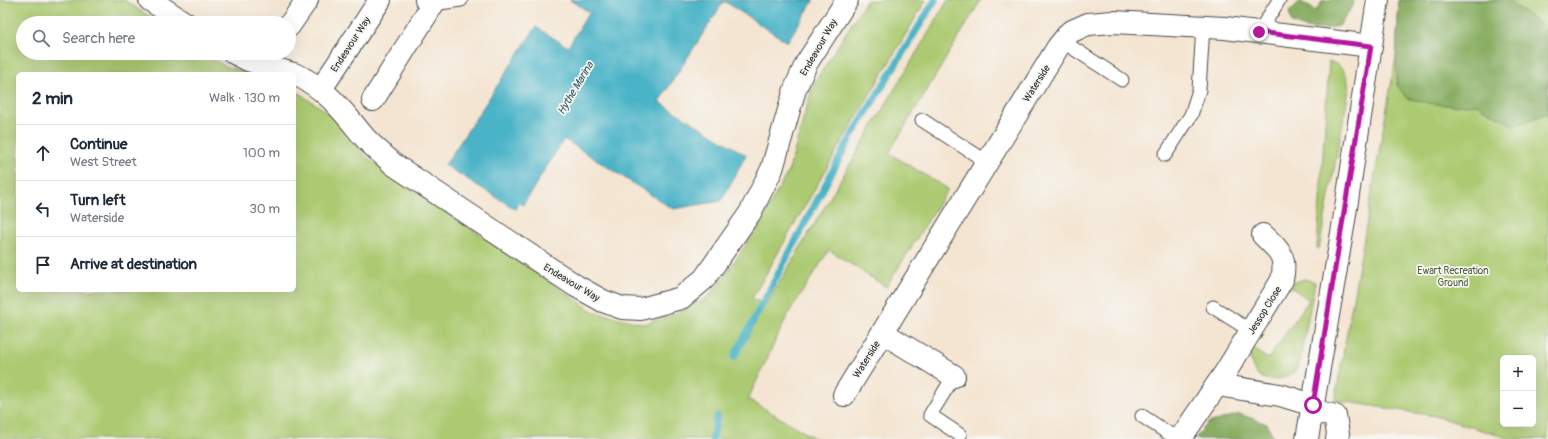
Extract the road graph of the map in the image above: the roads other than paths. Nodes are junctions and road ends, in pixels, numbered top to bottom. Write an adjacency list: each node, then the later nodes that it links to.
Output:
1 (150, 0): 9 (street)
2 (307, 0): 10 (street)
3 (380, 0): 19 (street, Endeavour Way)
4 (461, 0): 8 (lane)
5 (847, 0): 19 (street, Endeavour Way)
6 (1279, 0): 12 (lane)
7 (1378, 0): 14 (street)
8 (429, 2): 20 (street)
9 (174, 16)
10 (296, 16)
11 (1202, 27): 12 (street, Waterside); 13 (street, Waterside); 22 (lane)
12 (1259, 32): 14 (street, Waterside)
13 (1062, 41): 18 (lane); 23 (street, Waterside)
14 (1371, 46): 31 (street)
15 (248, 60): 16 (street, Endeavour Way)
16 (287, 72)
17 (296, 76): 19 (street, Endeavour Way)
18 (1122, 80)
19 (321, 89)
20 (373, 100)
21 (922, 120): 23 (lane)
22 (1165, 155)
23 (987, 162): 27 (street, Waterside)
24 (1263, 235): 26 (street, Jessop Close)
25 (1213, 307): 26 (lane)
26 (1251, 331): 29 (street, Jessop Close)
27 (882, 333): 28 (street); 30 (street, Waterside)
28 (954, 376): 33 (lane)
29 (1218, 385): 31 (street); 35 (street, Jessop Close)
30 (844, 395)
31 (1312, 408): 36 (street); 37 (street)
32 (1142, 416): 34 (lane)
33 (960, 435)
34 (1177, 439)
35 (1180, 439)
36 (1307, 439)
37 (1337, 439)

